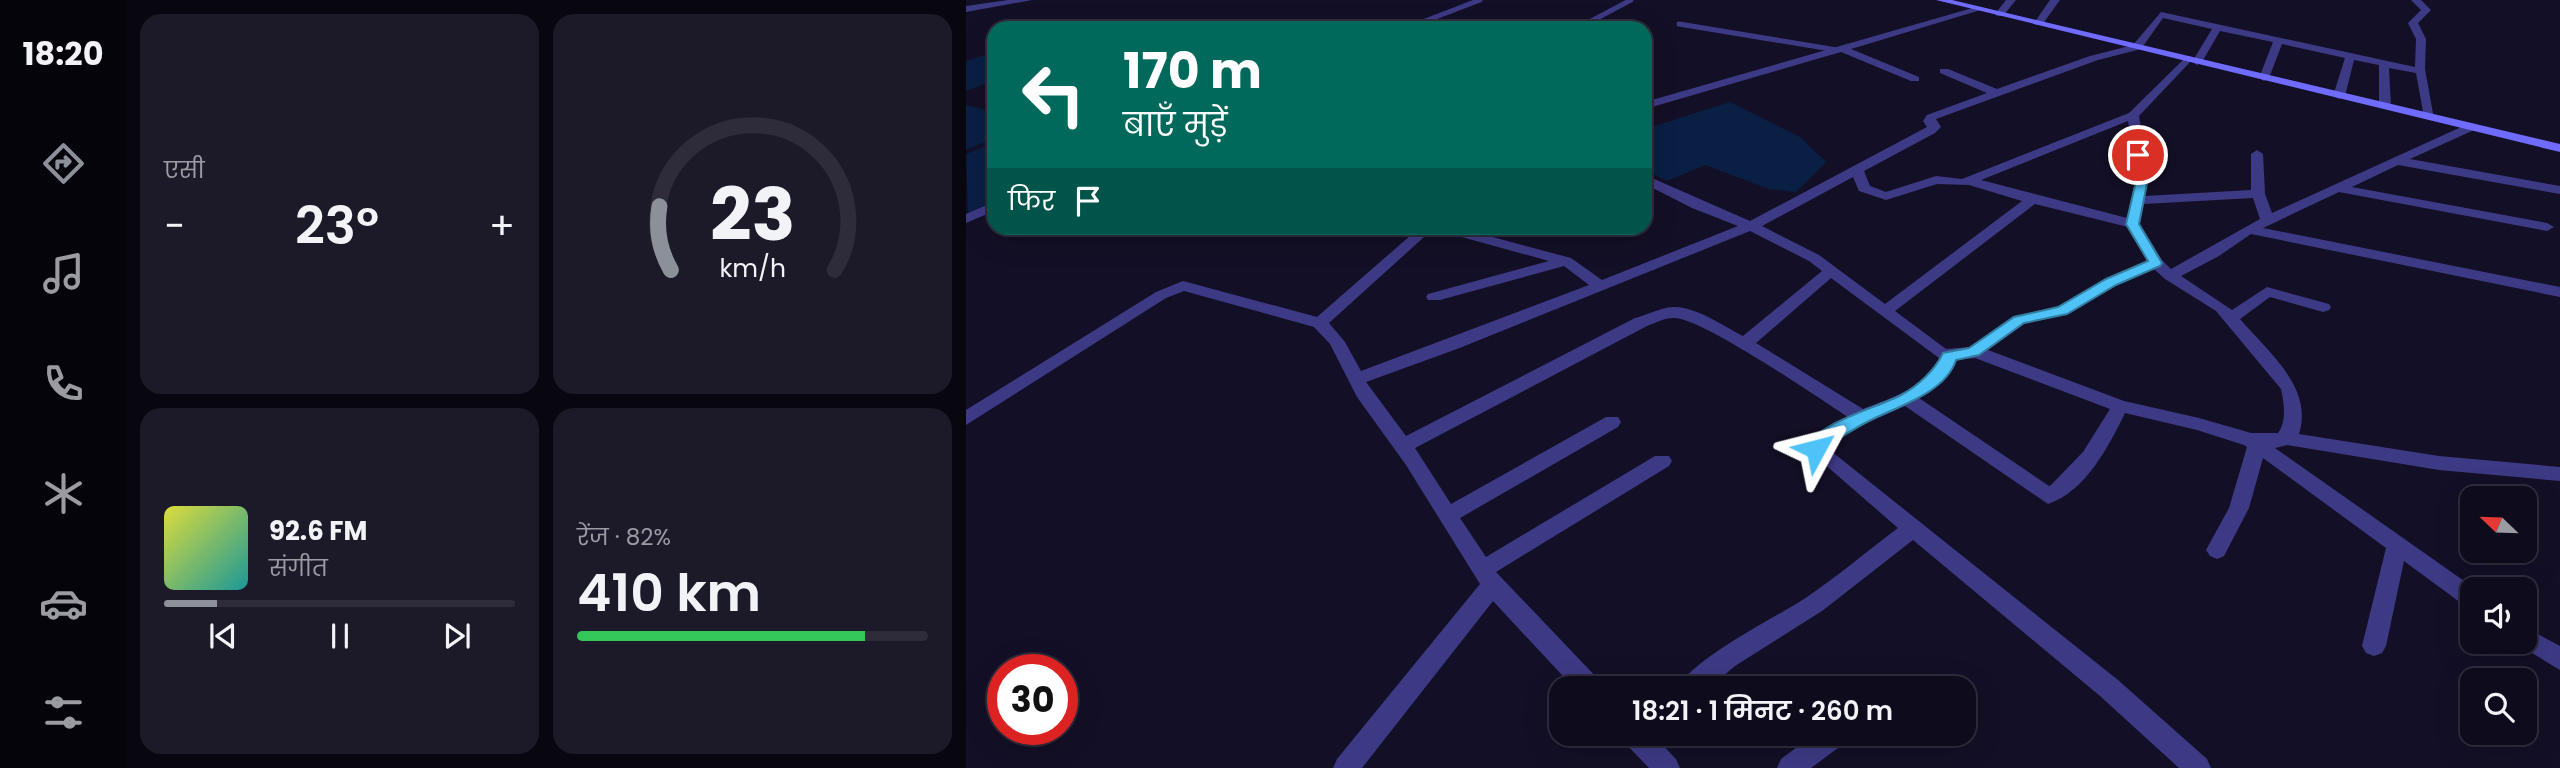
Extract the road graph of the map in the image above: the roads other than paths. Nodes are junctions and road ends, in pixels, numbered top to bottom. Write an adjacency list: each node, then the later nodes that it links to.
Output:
1 (995, 0): 9 (street)
2 (1027, 0): 9 (street)
3 (1480, 0): 12 (lane)
4 (1631, 0): 13 (lane)
5 (1941, 0): 10 (street)
6 (2011, 0): 11 (street)
7 (2055, 0): 14 (street)
8 (2416, 0): 24 (street)
9 (966, 7)
10 (1979, 9): 11 (street); 19 (street)
11 (2000, 14): 14 (street)
12 (1425, 21)
13 (1591, 21)
14 (2039, 23): 18 (street)
15 (1679, 24): 19 (lane)
16 (2217, 28): 17 (street); 18 (street); 21 (street)
17 (2278, 41): 20 (street); 25 (street)
18 (2137, 47): 21 (street); 27 (street)
19 (1839, 49): 26 (street); 29 (street)
20 (2350, 57): 22 (street); 28 (street)
21 (2192, 60): 25 (street); 31 (street)
22 (2384, 64): 24 (street); 30 (street)
23 (1944, 71): 27 (street)
24 (2420, 71): 32 (street)
25 (2264, 78): 28 (street)
26 (1914, 79)
27 (1997, 93): 37 (street)
28 (2339, 96): 30 (street)
29 (1652, 104)
30 (2385, 106): 32 (street)
31 (2133, 115): 38 (street); 44 (street)
32 (2430, 117): 33 (street)
33 (2470, 127): 34 (street); 36 (street)
34 (2560, 148)
35 (2257, 154): 42 (street)
36 (2398, 161): 40 (street); 41 (street)
37 (1857, 169): 38 (street); 49 (street)
38 (1969, 181): 43 (street)
39 (1652, 182): 49 (street)
40 (2338, 188): 47 (street); 50 (street)
41 (2560, 190)
42 (2258, 194): 44 (street); 47 (street)
43 (2032, 200): 48 (street); 62 (street)
44 (2138, 200): 48 (street)
45 (987, 209): 46 (street)
46 (966, 219)
47 (2267, 220): 51 (street)
48 (2133, 224): 55 (street)
49 (1751, 226): 56 (street); 58 (street)
50 (2547, 227)
51 (2249, 229): 57 (street); 59 (street)
52 (1419, 235): 64 (street)
53 (1471, 235): 54 (street)
54 (1566, 261): 58 (street); 60 (street)
55 (2155, 263): 57 (street); 66 (street)
56 (1832, 270): 62 (street); 65 (street)
57 (2170, 276): 63 (street)
58 (1600, 285): 68 (street)
59 (2560, 292)
60 (1434, 297)
61 (2323, 307): 63 (street)
62 (1886, 310): 67 (street)
63 (2231, 318): 74 (street)
64 (1320, 323): 68 (street); 72 (street)
65 (1744, 344): 71 (street); 76 (street)
66 (1974, 352): 67 (street); 70 (street)
67 (1948, 357): 69 (street)
68 (1357, 379): 76 (street)
69 (1908, 399): 70 (street); 71 (street)
70 (2120, 406): 75 (street)
71 (1862, 417): 80 (street)
72 (966, 419)
73 (1612, 422): 79 (street)
74 (2286, 438): 75 (street); 78 (street)
75 (2254, 442): 81 (street); 82 (street)
76 (1403, 446): 79 (street)
77 (1662, 461): 83 (street)
78 (2560, 474)
79 (1448, 515): 83 (street)
80 (1912, 529): 89 (street); 95 (street)
81 (2397, 545): 84 (street); 86 (street)
82 (2217, 550)
83 (1487, 577): 88 (street); 92 (street)
84 (2460, 590)
85 (2537, 645): 87 (street)
86 (2374, 646)
87 (2560, 659)
88 (1579, 676)
89 (1705, 676)
90 (1646, 746): 93 (street)
91 (1820, 746): 94 (street)
92 (1346, 768)
93 (1667, 768)
94 (1790, 768)
95 (2197, 768)

